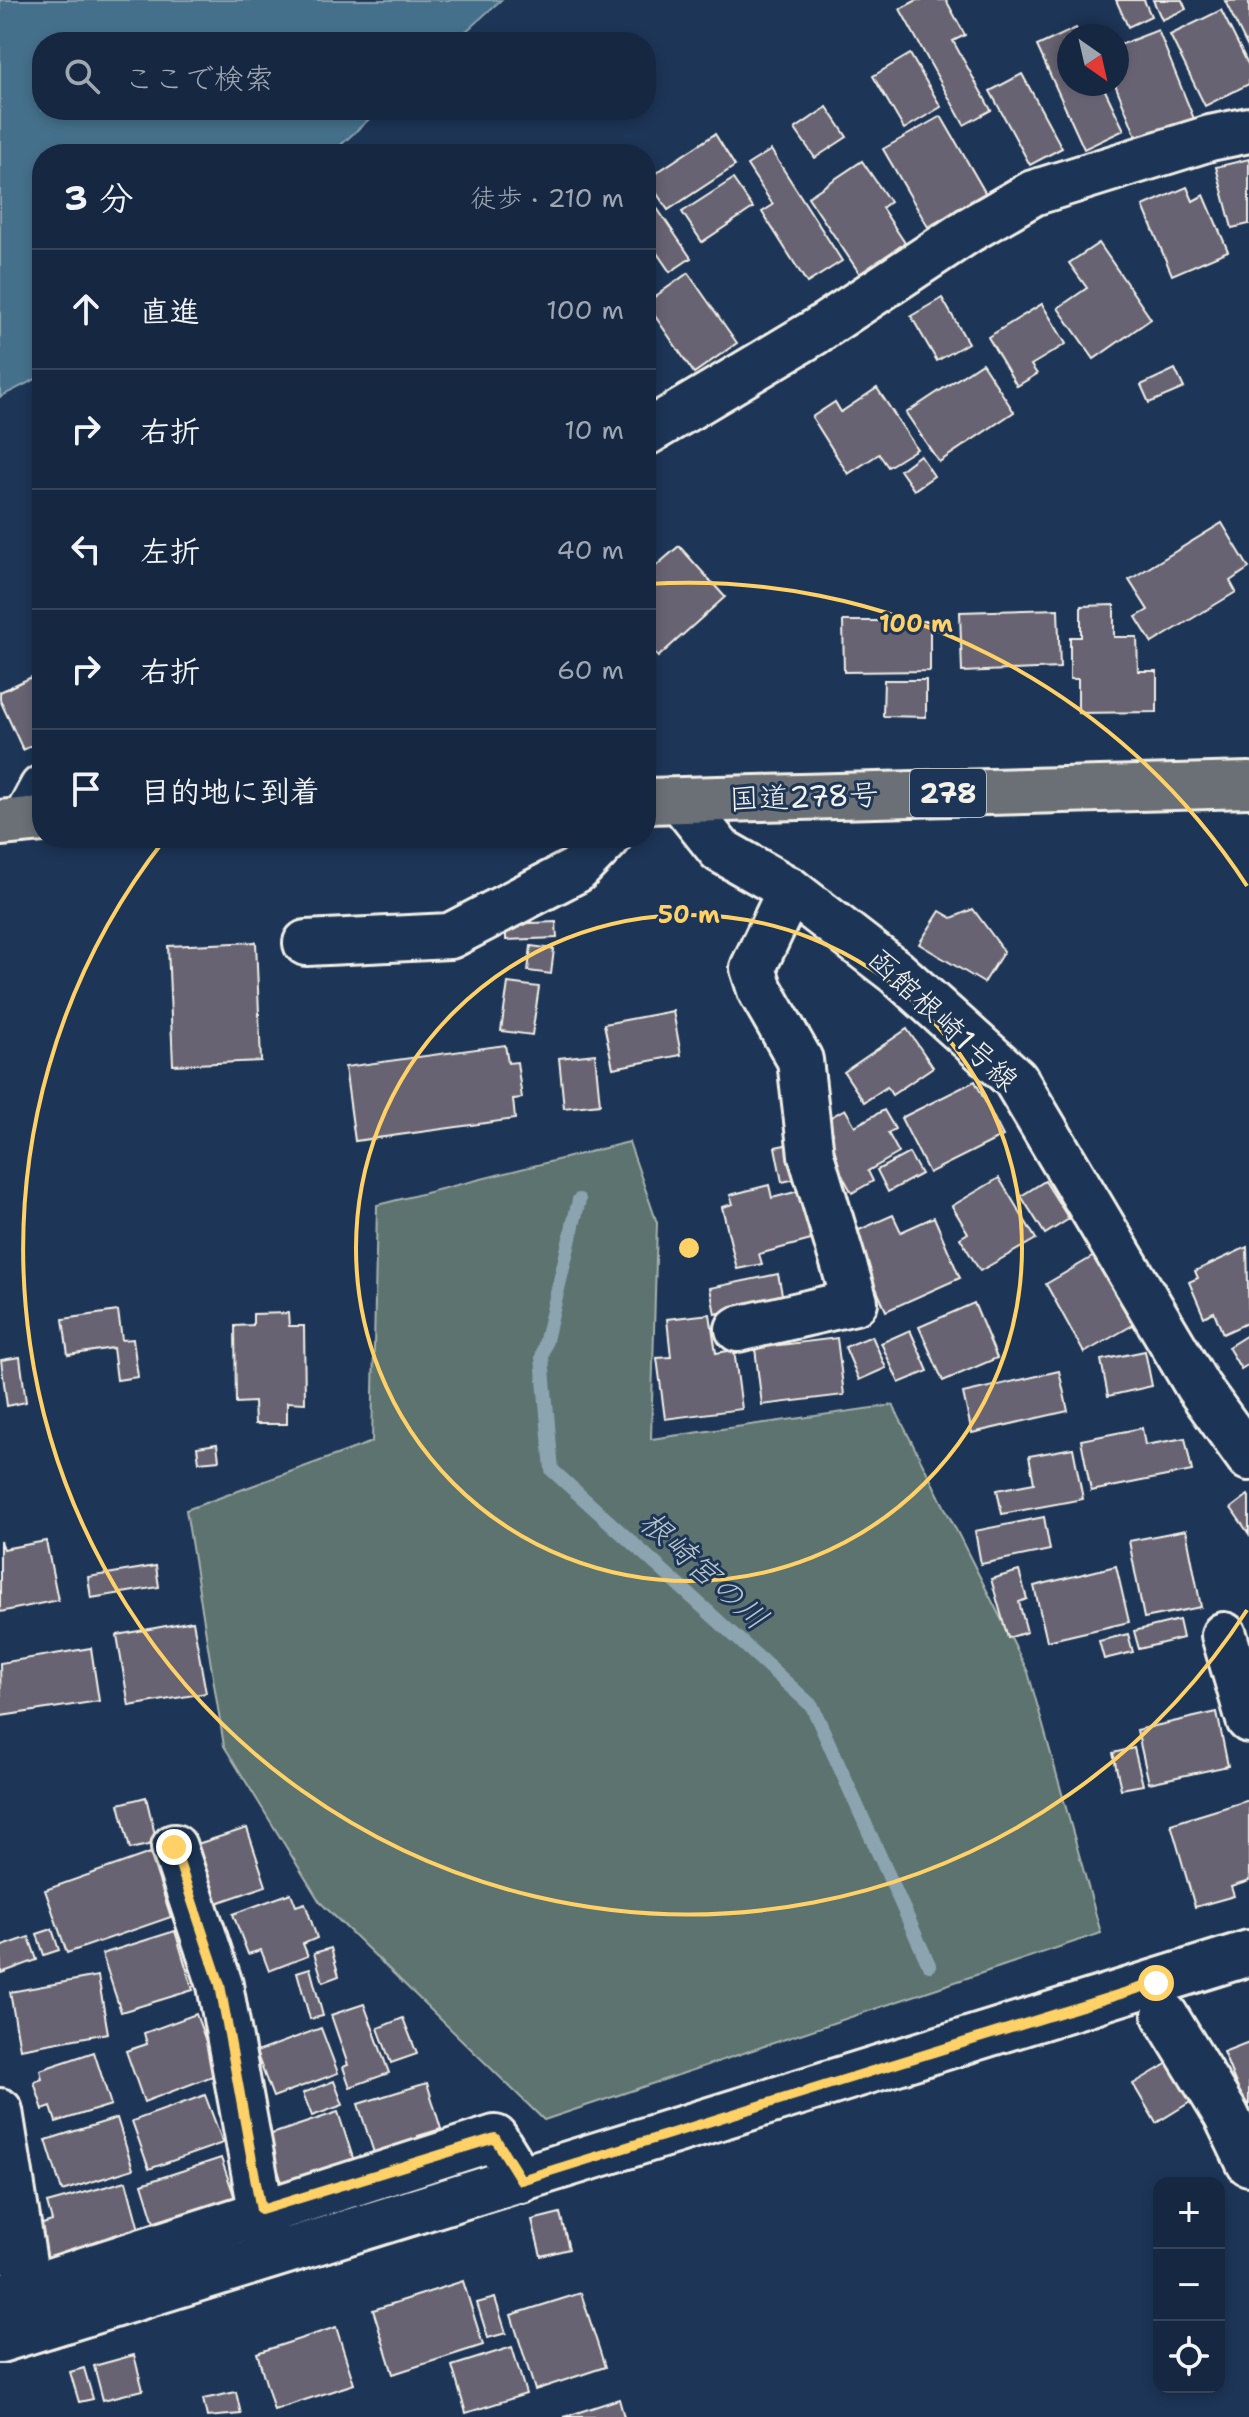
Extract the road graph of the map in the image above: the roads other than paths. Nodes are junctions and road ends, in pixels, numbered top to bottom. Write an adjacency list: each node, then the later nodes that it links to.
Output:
1 (1249, 130): 2 (street)
2 (656, 427)
3 (1249, 785): 4 (highway, 国道278号 / 278)
4 (663, 801): 6 (street, 函館根崎1号線)
5 (598, 848): 7 (street)
6 (790, 890): 8 (street); 9 (street, 函館根崎1号線)
7 (306, 943)
8 (738, 1329)
9 (1249, 1458)
10 (1224, 1635): 11 (street)
11 (1249, 1720)
12 (174, 1847): 18 (street)
13 (1249, 1953): 17 (street)
14 (1165, 2015): 16 (street)
15 (0, 2111): 20 (street)
16 (1249, 2163)
17 (521, 2180): 18 (street); 19 (street)
18 (261, 2210): 19 (street); 20 (street)
19 (269, 2254): 20 (street)
20 (17, 2313)

